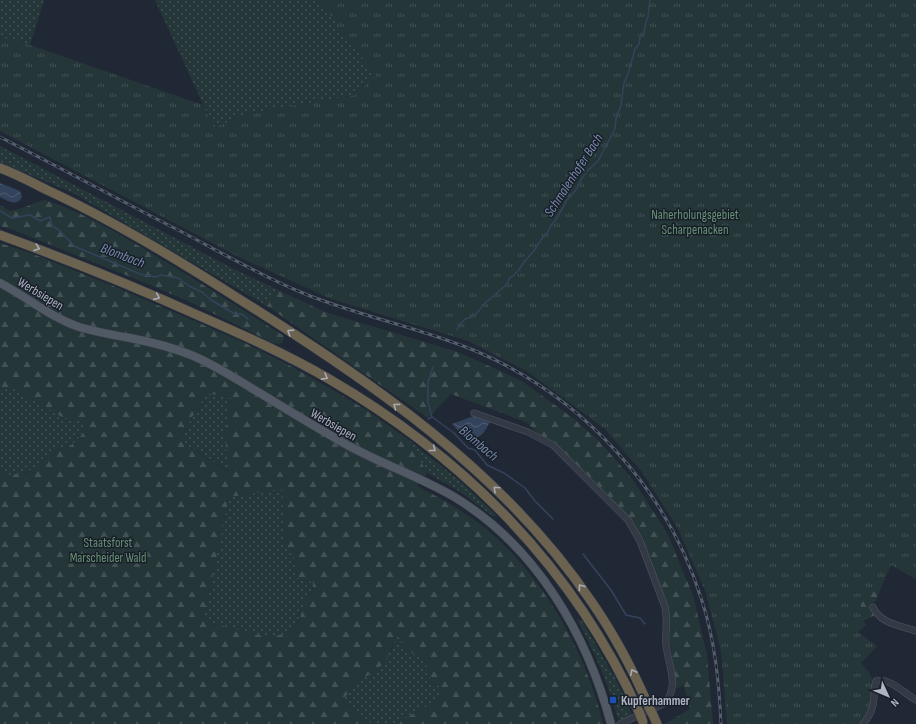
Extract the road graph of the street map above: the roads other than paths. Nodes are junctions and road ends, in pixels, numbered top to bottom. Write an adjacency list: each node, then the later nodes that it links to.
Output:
1 (0, 168): 8 (highway, one-way to 1)
2 (0, 235): 9 (highway, one-way to 9, bridge)
3 (0, 283): 10 (main road, Werbsiepen)
4 (474, 413): 11 (street)
5 (873, 607): 6 (street)
6 (916, 630)
7 (916, 700): 12 (street)
8 (653, 715)
9 (643, 723)
10 (612, 724)
11 (620, 724)
12 (863, 724)

